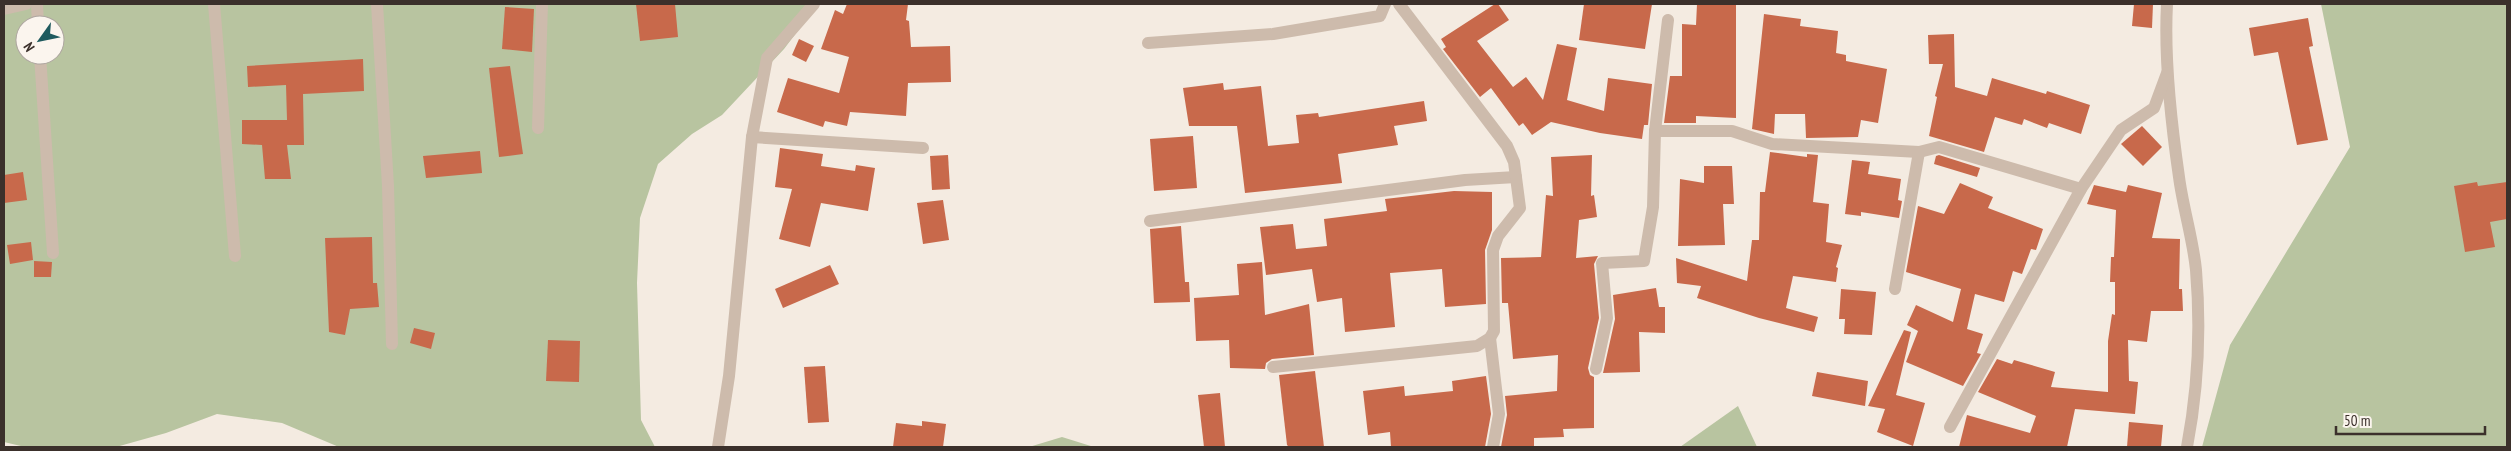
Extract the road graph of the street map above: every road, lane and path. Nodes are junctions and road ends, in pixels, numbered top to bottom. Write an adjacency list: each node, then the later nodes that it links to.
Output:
1 (26, 4): 9 (street)
2 (214, 4): 23 (street)
3 (377, 4): 26 (street)
4 (542, 4): 14 (street)
5 (814, 4): 16 (street)
6 (1385, 4): 11 (street)
7 (1400, 4): 19 (street)
8 (2168, 4): 13 (street)
9 (4, 8)
10 (1668, 20): 15 (street)
11 (1148, 43)
12 (41, 65): 22 (street)
13 (2168, 68): 20 (street); 32 (street)
14 (538, 128)
15 (1656, 131): 18 (street); 28 (street)
16 (752, 137): 17 (street); 30 (street)
17 (923, 148)
18 (1919, 152): 20 (street); 24 (street)
19 (1516, 177): 21 (street); 25 (street)
20 (2081, 188): 29 (street)
21 (1150, 221)
22 (53, 253)
23 (235, 256)
24 (1895, 289)
25 (1490, 338): 27 (street); 31 (street)
26 (392, 344)
27 (1273, 367)
28 (1596, 369)
29 (1950, 427)
30 (718, 447)
31 (1493, 447)
32 (2187, 447)

